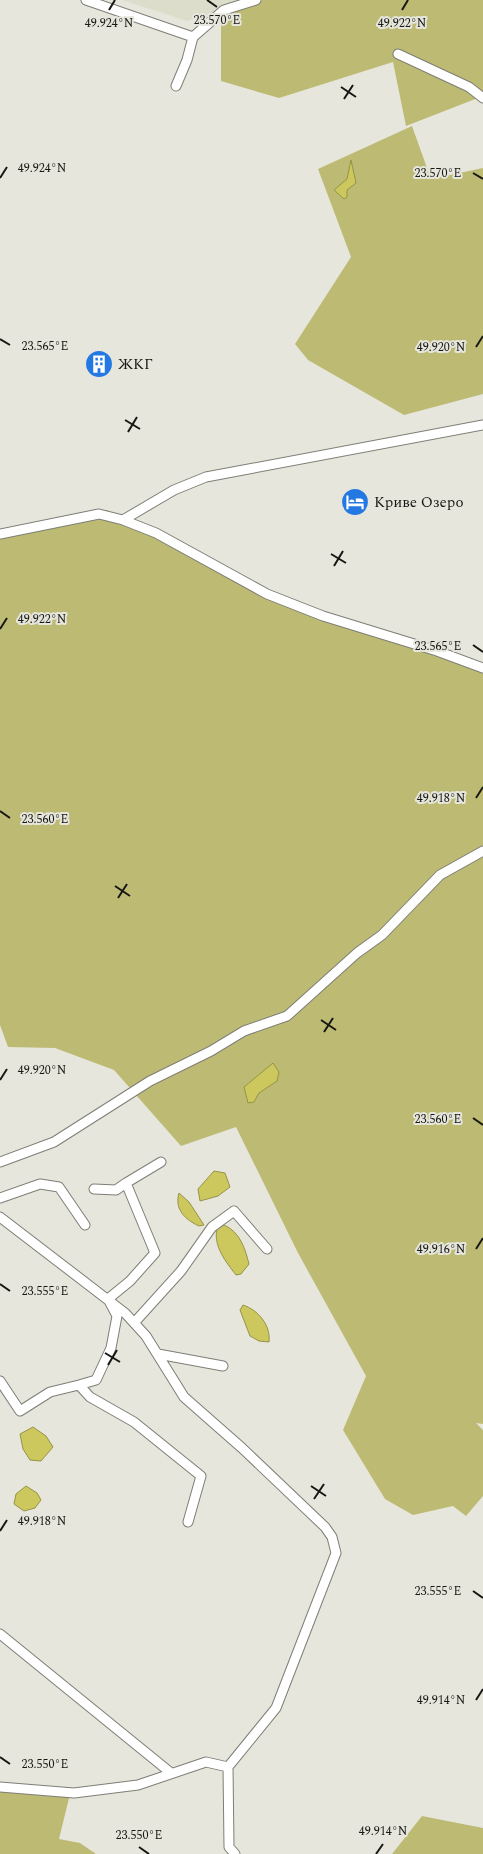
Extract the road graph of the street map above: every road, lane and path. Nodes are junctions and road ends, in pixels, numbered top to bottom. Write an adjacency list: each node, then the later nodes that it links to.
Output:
1 (86, 0): 3 (street)
2 (256, 0): 3 (street)
3 (193, 37): 5 (street)
4 (398, 54): 6 (street)
5 (176, 86)
6 (483, 98)
7 (483, 424): 8 (street)
8 (123, 520): 9 (street); 10 (street)
9 (0, 534)
10 (483, 668)
11 (483, 851): 12 (street)
12 (0, 1162)
13 (161, 1162): 14 (street)
14 (126, 1184): 15 (street); 20 (street)
15 (94, 1189)
16 (0, 1198): 18 (street)
17 (0, 1217): 20 (street)
18 (85, 1225)
19 (266, 1249): 21 (street)
20 (108, 1299): 21 (street); 25 (street)
21 (134, 1323): 22 (street)
22 (158, 1354): 23 (street); 28 (street)
23 (224, 1366)
24 (0, 1381): 25 (street)
25 (79, 1386): 26 (street)
26 (188, 1522)
27 (0, 1634): 29 (street)
28 (228, 1767): 29 (street); 31 (street)
29 (171, 1773): 30 (street)
30 (0, 1787)
31 (235, 1854)

